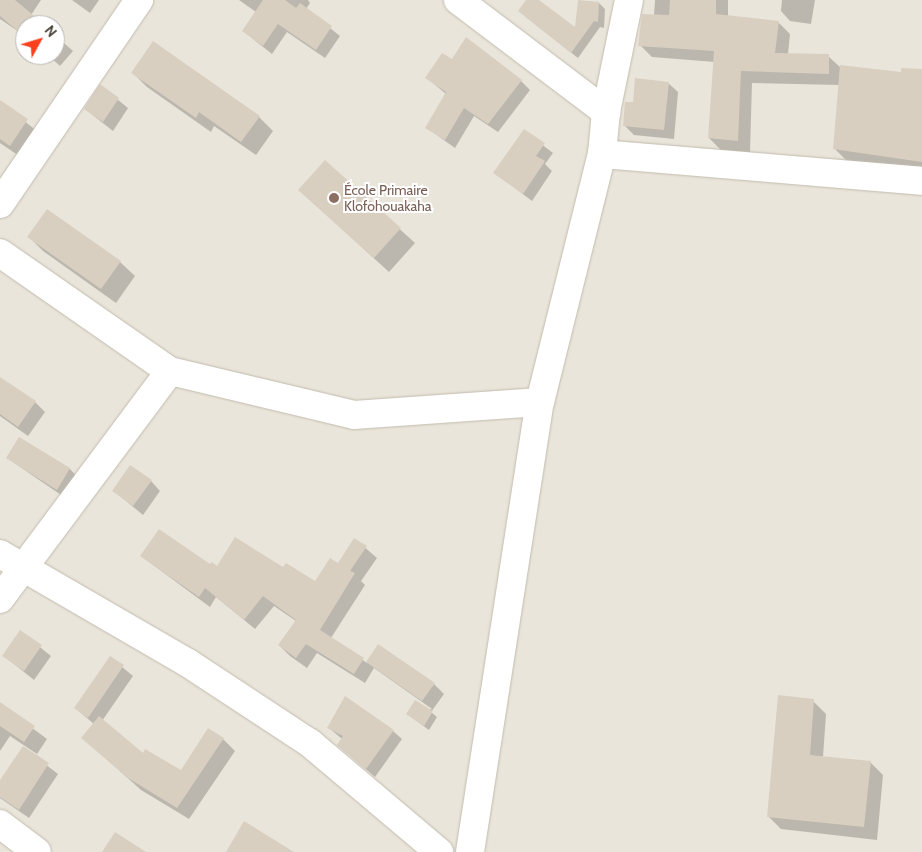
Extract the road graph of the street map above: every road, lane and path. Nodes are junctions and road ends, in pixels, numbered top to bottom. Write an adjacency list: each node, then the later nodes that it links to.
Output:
1 (139, 0): 7 (street)
2 (458, 0): 4 (street)
3 (629, 0): 4 (street)
4 (606, 112): 5 (street)
5 (602, 154): 6 (street); 10 (street)
6 (922, 181)
7 (0, 204)
8 (0, 253): 9 (street)
9 (170, 371): 10 (street); 11 (street)
10 (540, 402): 16 (street)
11 (10, 561): 12 (street); 15 (street)
12 (0, 599)
13 (0, 824): 14 (street)
14 (37, 852)
15 (439, 852)
16 (470, 852)

